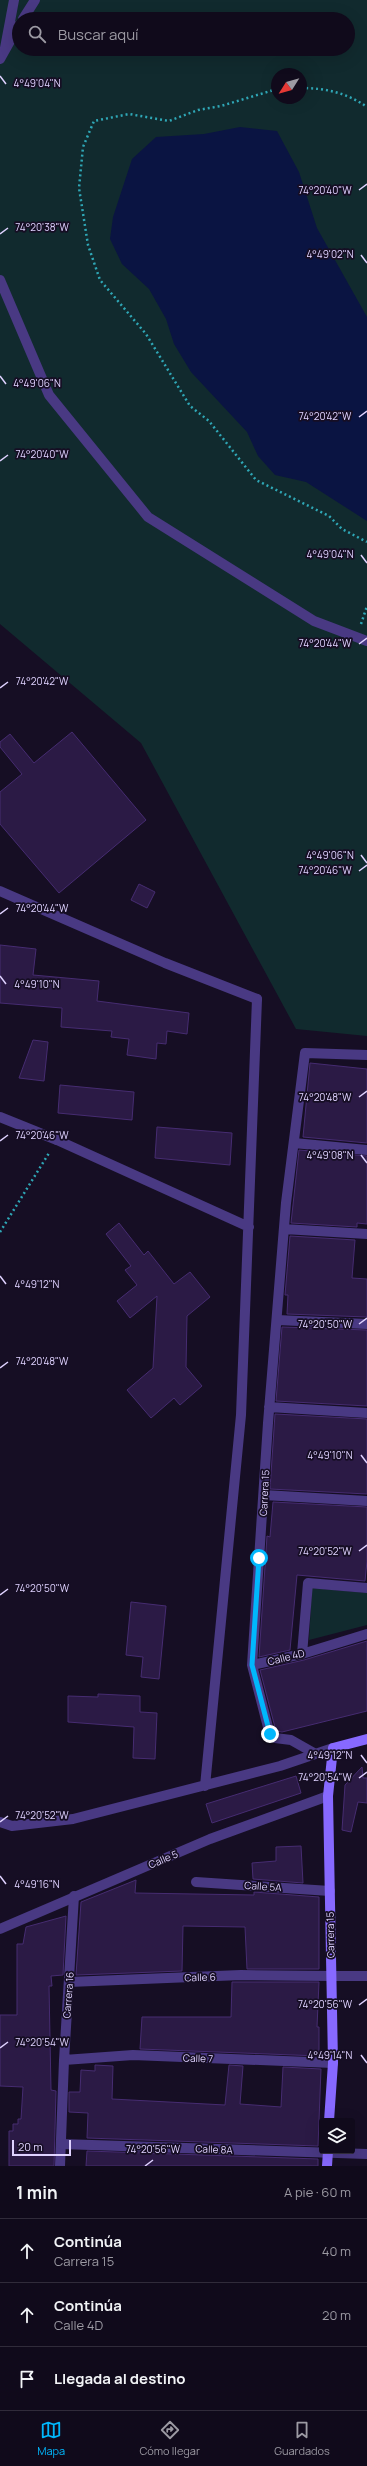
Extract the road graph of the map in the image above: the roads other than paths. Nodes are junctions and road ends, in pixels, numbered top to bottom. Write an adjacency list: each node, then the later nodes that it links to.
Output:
1 (14, 0): 5 (street)
2 (35, 0): 3 (street)
3 (27, 12)
4 (12, 36): 5 (street)
5 (5, 48): 6 (street)
6 (0, 59)
7 (0, 280): 8 (street)
8 (367, 641)
9 (0, 891): 14 (street)
10 (367, 1055): 12 (street, Carrera 15)
11 (0, 1117): 14 (street)
12 (294, 1143): 13 (street); 15 (street, Carrera 15)
13 (367, 1150)
14 (248, 1227): 30 (street)
15 (284, 1229): 16 (street); 17 (street, Carrera 15)
16 (367, 1234)
17 (277, 1320): 18 (street); 19 (street, Carrera 15)
18 (367, 1324)
19 (269, 1406): 20 (street); 21 (street, Carrera 15)
20 (367, 1413)
21 (264, 1495): 22 (street); 26 (street, Carrera 15)
22 (367, 1501)
23 (367, 1588): 25 (street)
24 (367, 1634): 25 (street, Calle 4D)
25 (302, 1654): 26 (street, Calle 4D)
26 (252, 1665): 29 (street)
27 (367, 1739): 28 (street)
28 (333, 1748): 29 (street); 31 (street, Carrera 15)
29 (314, 1754): 30 (street)
30 (205, 1786): 32 (street)
31 (328, 1796): 34 (street, Carrera 15); 35 (street, Calle 5)
32 (0, 1822)
33 (196, 1882): 34 (street, Calle 5A)
34 (330, 1891): 37 (street, Carrera 15)
35 (74, 1896): 36 (street, Calle 5); 39 (street, Carrera 16)
36 (0, 1929)
37 (331, 1976): 38 (street, Calle 6); 39 (street, Calle 6); 41 (street, Carrera 15)
38 (367, 1976)
39 (69, 1982): 40 (street, Carrera 16)
40 (64, 2060): 41 (street, Calle 7); 43 (street, Carrera 16)
41 (333, 2063): 42 (street, Carrera 15)
42 (329, 2118)
43 (60, 2144): 44 (street, Calle 8A); 48 (street, Carrera 16)
44 (319, 2152)
45 (355, 2153): 47 (street, Calle 8A)
46 (328, 2154): 49 (street)
47 (367, 2154)
48 (60, 2166)
49 (327, 2166)

